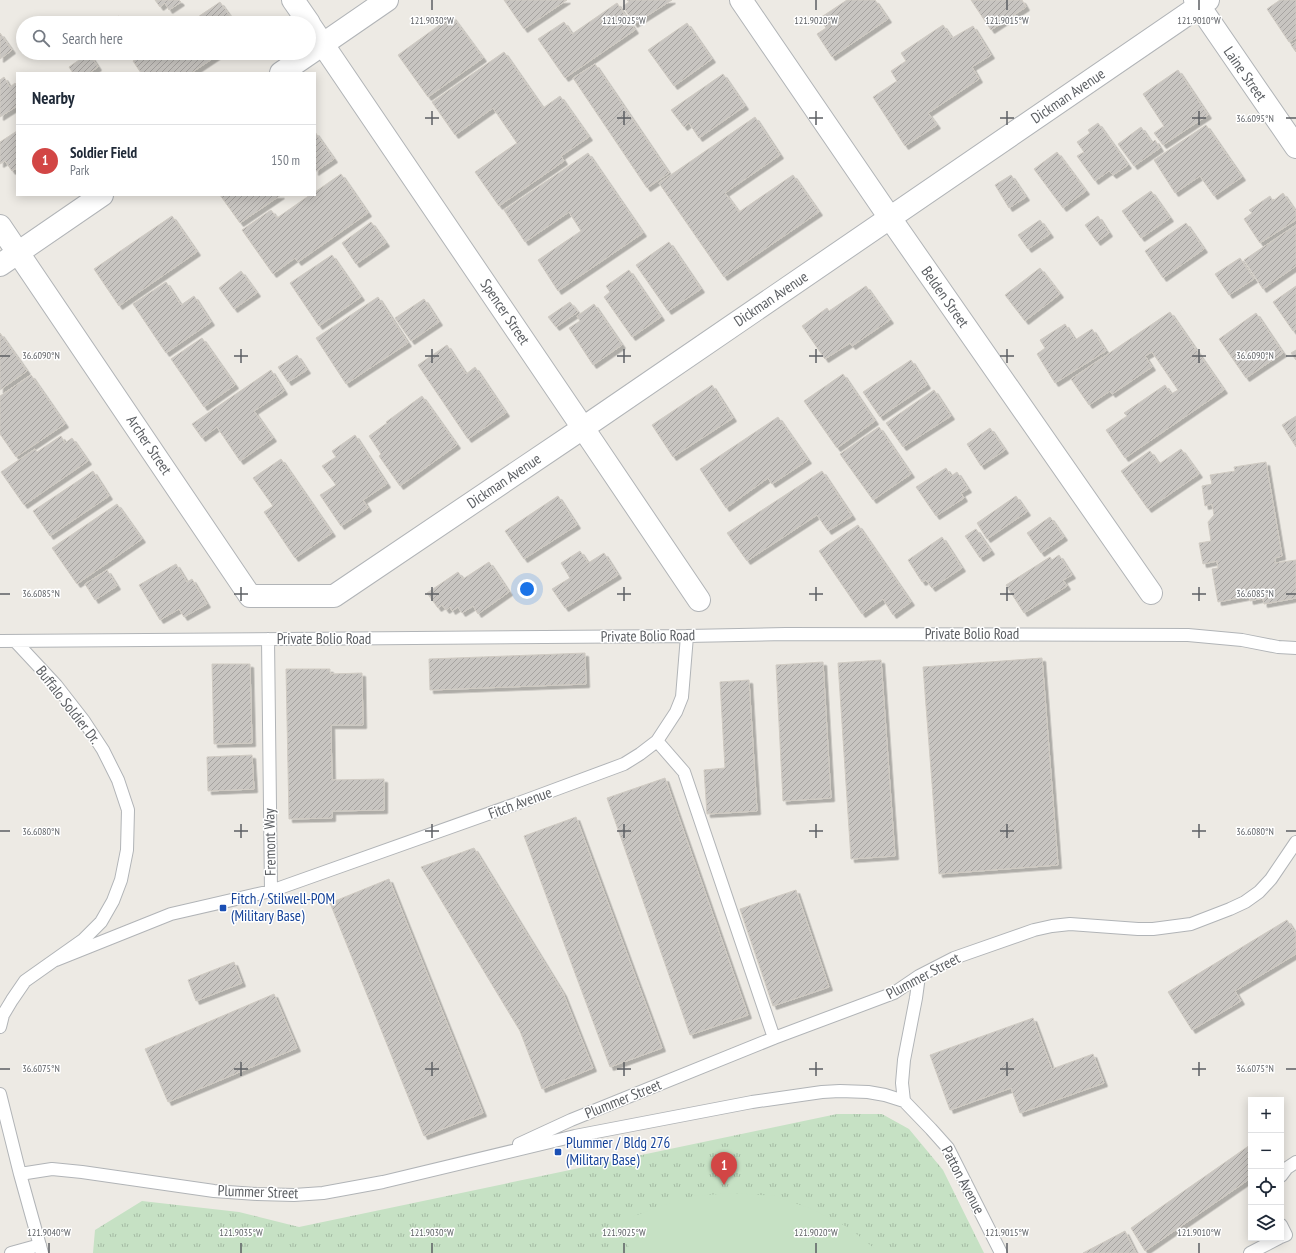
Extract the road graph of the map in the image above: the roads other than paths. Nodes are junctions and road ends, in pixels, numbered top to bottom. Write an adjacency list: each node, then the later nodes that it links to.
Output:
1 (293, 0): 5 (street, Spencer Street)
2 (387, 0): 7 (street)
3 (741, 0): 13 (street, Belden Street)
4 (1200, 2): 11 (street, Laine Street); 13 (street, Dickman Avenue)
5 (304, 16)
6 (316, 34): 7 (street, Spencer Street)
7 (323, 44): 8 (street); 17 (street, Spencer Street)
8 (316, 49)
9 (300, 60): 10 (street)
10 (282, 72)
11 (1296, 148)
12 (101, 196): 15 (street)
13 (890, 218): 17 (street, Dickman Avenue); 18 (street, Belden Street)
14 (0, 226): 15 (street, Archer Street)
15 (18, 252): 16 (street); 19 (street, Archer Street)
16 (0, 265)
17 (583, 428): 19 (street, Dickman Avenue); 20 (street, Spencer Street)
18 (1151, 593)
19 (334, 596)
20 (699, 600)
21 (687, 636): 22 (lane, Private Bolio Road); 25 (lane, Private Bolio Road); 26 (lane, Fitch Avenue)
22 (268, 639): 24 (lane, Private Bolio Road); 28 (lane, Fremont Way)
23 (0, 641): 24 (lane, Private Bolio Road)
24 (15, 641): 29 (lane, Buffalo Soldier Dr.)
25 (1296, 648)
26 (657, 741): 28 (lane, Fitch Avenue); 32 (lane)
27 (1296, 842): 30 (lane, Plummer Street)
28 (271, 891): 29 (lane, Fremont Way)
29 (56, 960): 31 (lane)
30 (919, 976): 32 (lane, Plummer Street); 34 (lane)
31 (0, 1027)
32 (774, 1038): 35 (lane, Plummer Street)
33 (0, 1094): 38 (lane)
34 (904, 1101): 35 (lane, Plummer Street); 42 (lane, Patton Avenue)
35 (494, 1156): 38 (lane, Plummer Street)
36 (1296, 1162): 37 (lane)
37 (1284, 1172)
38 (20, 1174): 40 (lane)
39 (1285, 1233): 43 (lane)
40 (41, 1249): 41 (lane)
41 (11, 1253)
42 (1001, 1253)
43 (1250, 1253)

